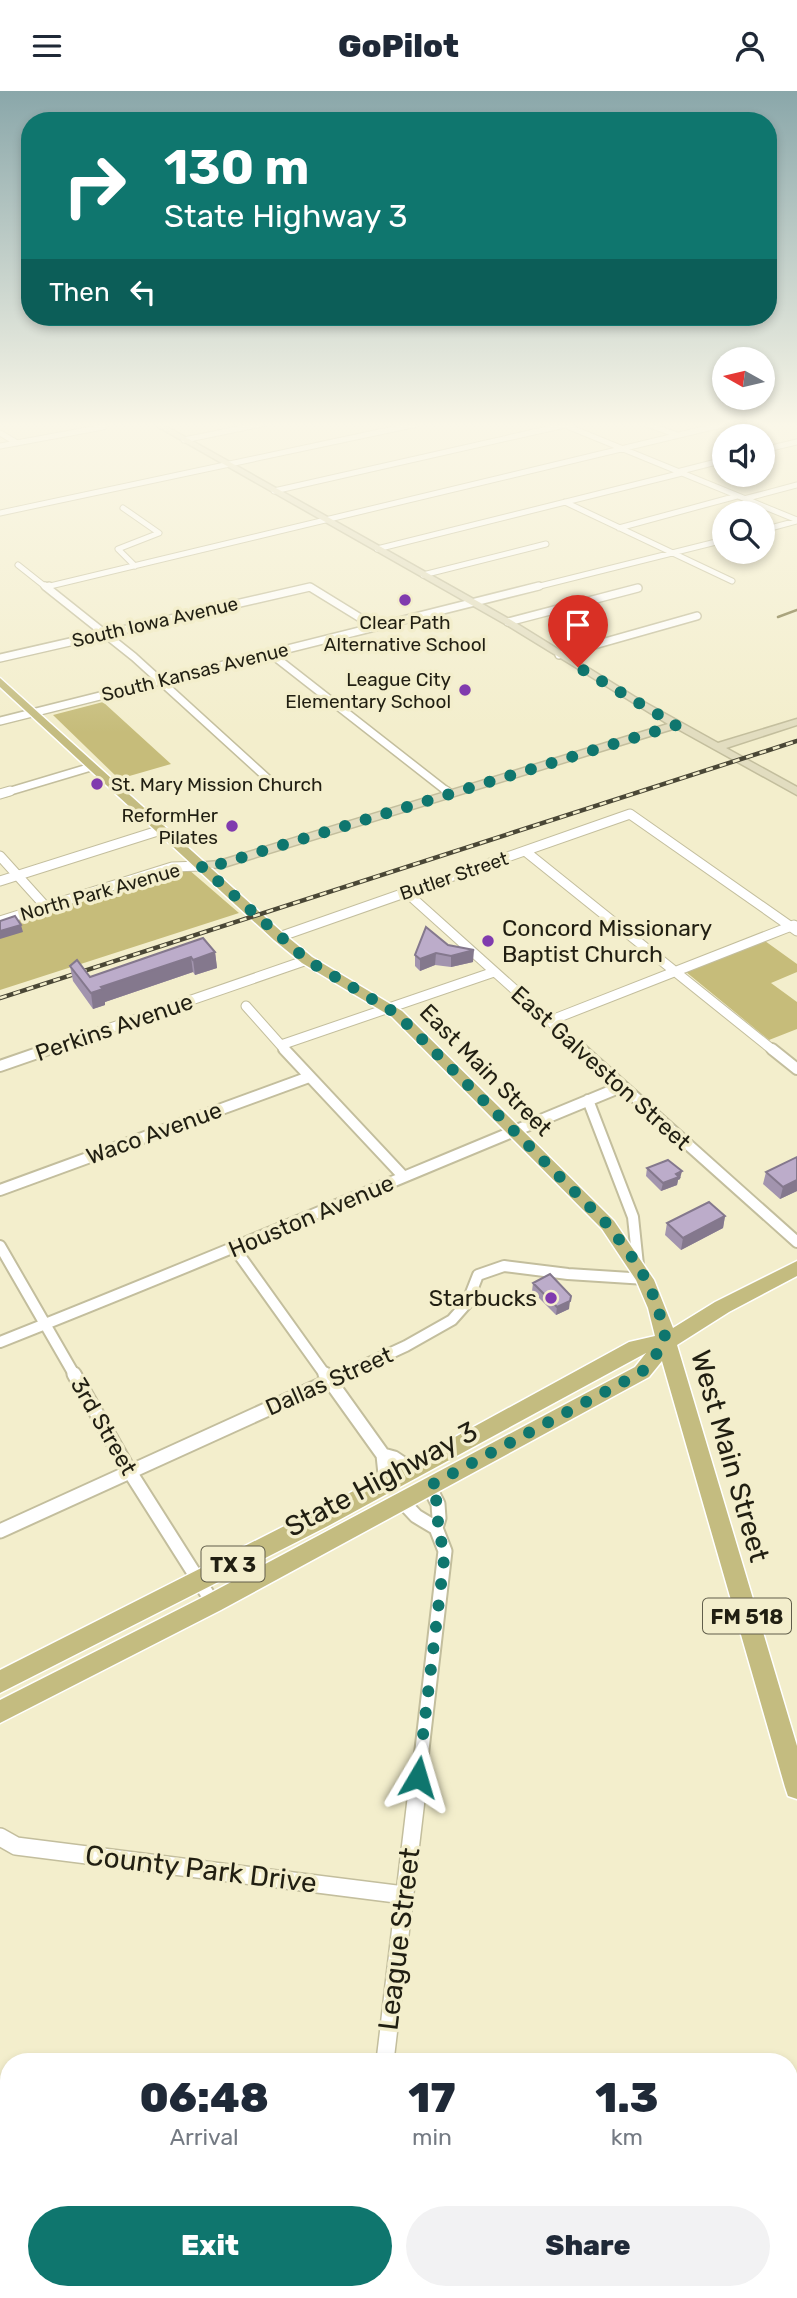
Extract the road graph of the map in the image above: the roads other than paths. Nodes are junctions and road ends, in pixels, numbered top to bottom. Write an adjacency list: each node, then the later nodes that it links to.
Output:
1 (151, 527): 11 (street)
2 (297, 527): 11 (street)
3 (338, 527): 8 (street)
4 (465, 527): 8 (street)
5 (620, 527): 9 (street)
6 (712, 543): 9 (street, South Kansas Avenue)
7 (546, 544): 12 (street)
8 (377, 549): 12 (street)
9 (673, 553): 13 (street); 16 (street, South Kansas Avenue)
10 (18, 565): 14 (street)
11 (135, 566): 14 (street)
12 (423, 575): 16 (street)
13 (732, 581)
14 (46, 587): 20 (street)
15 (638, 588): 18 (street)
16 (474, 603): 18 (street); 19 (street, South Kansas Avenue)
17 (697, 617): 22 (street)
18 (508, 622): 22 (street)
19 (375, 627): 20 (street, South Iowa Avenue); 21 (street, South Kansas Avenue)
20 (104, 634): 23 (street, South Iowa Avenue); 25 (street)
21 (270, 653): 25 (street, South Kansas Avenue); 35 (street)
22 (559, 655): 29 (street)
23 (0, 659)
24 (0, 681): 26 (main road, East Main Street / FM 518)
25 (158, 681): 26 (street, South Kansas Avenue); 32 (street)
26 (33, 712): 27 (street, South Kansas Avenue); 31 (main road, East Main Street / FM 518)
27 (0, 721)
28 (797, 722): 30 (street)
29 (676, 725): 30 (street); 35 (street)
30 (717, 747): 33 (street)
31 (91, 767): 34 (street); 36 (main road, East Main Street / FM 518)
32 (278, 788)
33 (797, 792)
34 (0, 794)
35 (450, 794): 39 (street)
36 (161, 830): 39 (main road, East Main Street / FM 518); 40 (street)
37 (525, 851): 42 (street, Butler Street); 45 (street, Butler Street); 49 (street)
38 (0, 856): 40 (street)
39 (201, 866): 43 (street, North Park Avenue); 46 (main road, East Main Street / FM 518)
40 (18, 875): 41 (street); 43 (street)
41 (0, 881)
42 (407, 893): 46 (street, Butler Street); 48 (street, East Galveston Street)
43 (46, 907): 44 (street, North Park Avenue)
44 (0, 921)
45 (795, 927): 49 (street)
46 (279, 937): 47 (main road, East Main Street / FM 518)
47 (307, 960): 51 (main road, East Main Street / FM 518); 54 (street, Perkins Avenue)
48 (494, 972): 51 (street); 52 (street, East Galveston Street)
49 (673, 972): 52 (street); 55 (street)
50 (246, 1006): 53 (street)
51 (387, 1007): 53 (street); 59 (main road, East Main Street / FM 518)
52 (548, 1021): 57 (street, East Galveston Street)
53 (281, 1045): 56 (street)
54 (0, 1066)
55 (797, 1069)
56 (309, 1077): 60 (street); 61 (street, Waco Avenue)
57 (621, 1087): 58 (street, Houston Avenue); 62 (street, East Galveston Street)
58 (588, 1100): 59 (street, Houston Avenue); 66 (street)
59 (512, 1131): 60 (street, Houston Avenue); 66 (main road, East Main Street / FM 518)
60 (402, 1176): 64 (street, Houston Avenue)
61 (0, 1190)
62 (797, 1242)
63 (0, 1246): 67 (street, 3rd Street)
64 (235, 1249): 67 (street, Houston Avenue); 70 (street)
65 (797, 1268): 69 (main road, State Highway 3 / TX 3)
66 (642, 1272): 69 (main road, East Main Street / FM 518); 70 (street, Dallas Street)
67 (45, 1324): 68 (street, Houston Avenue); 73 (street, 3rd Street)
68 (0, 1342)
69 (666, 1342): 72 (main road, State Highway 3 / TX 3); 75 (main road, State Highway 3 / TX 3); 83 (main road, West Main Street / FM 518)
70 (330, 1380): 71 (street); 73 (street, Dallas Street)
71 (383, 1455): 72 (street); 74 (street)
72 (412, 1470): 74 (main road, State Highway 3 / TX 3)
73 (130, 1472): 78 (street, Dallas Street); 79 (street, 3rd Street)
74 (390, 1481): 79 (main road, State Highway 3 / TX 3)
75 (429, 1486): 76 (main road, State Highway 3 / TX 3); 77 (street, League Street)
76 (402, 1501): 77 (street); 80 (main road, State Highway 3 / TX 3)
77 (436, 1528): 85 (street, League Street)
78 (0, 1531)
79 (201, 1581): 80 (street, 3rd Street); 81 (main road, State Highway 3 / TX 3)
80 (213, 1603): 82 (main road, State Highway 3 / TX 3)
81 (0, 1682)
82 (0, 1711)
83 (797, 1787)
84 (0, 1837): 85 (street, County Park Drive)
85 (404, 1895): 86 (street, League Street)
86 (386, 2053)

